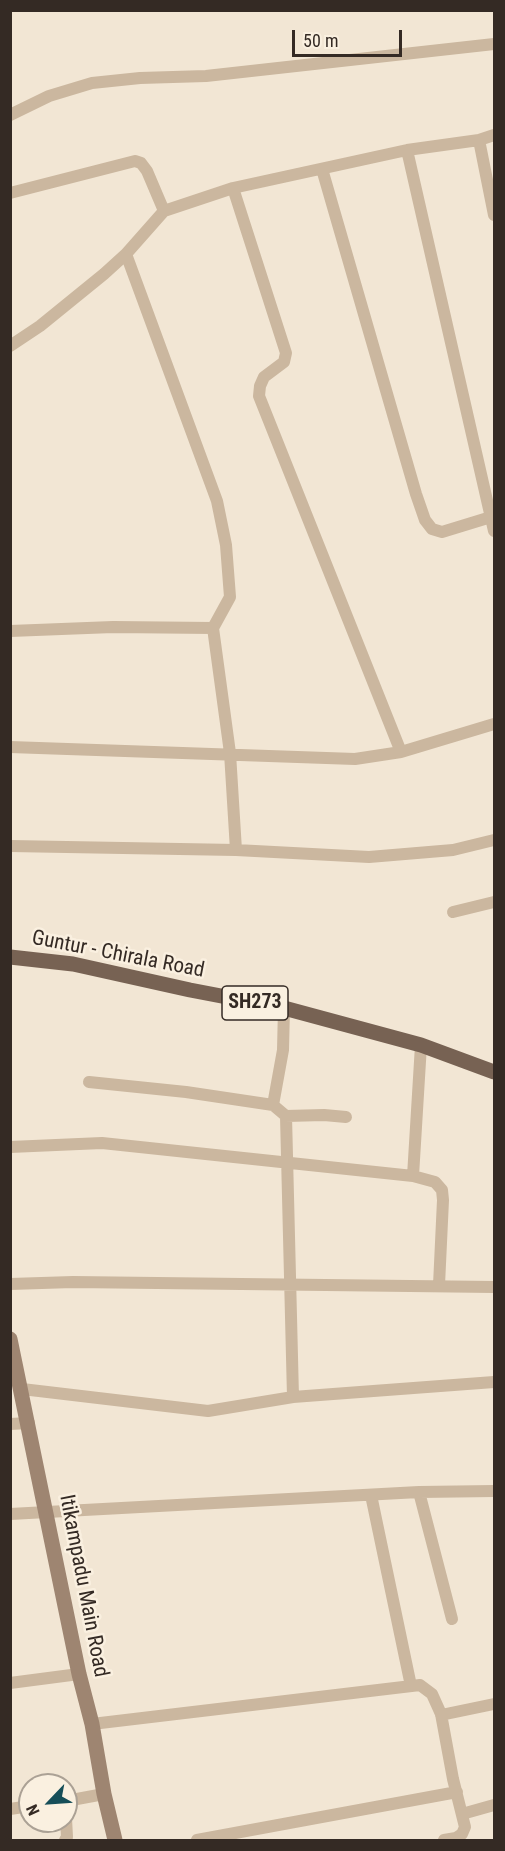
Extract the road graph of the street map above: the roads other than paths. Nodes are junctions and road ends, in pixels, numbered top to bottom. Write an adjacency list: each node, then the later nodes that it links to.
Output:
1 (495, 44): 2 (street)
2 (10, 115)
3 (495, 135): 4 (street)
4 (478, 140): 5 (street); 10 (street)
5 (407, 150): 6 (street); 13 (street)
6 (322, 169): 7 (street); 13 (street)
7 (233, 188): 9 (street); 19 (street)
8 (10, 194): 9 (street)
9 (164, 211): 11 (street)
10 (495, 215)
11 (126, 254): 12 (street); 15 (street)
12 (10, 346)
13 (491, 517): 14 (street)
14 (495, 531)
15 (213, 628): 16 (street); 20 (street)
16 (10, 631)
17 (495, 724): 19 (street)
18 (10, 747): 20 (street)
19 (401, 752): 20 (street)
20 (230, 753): 23 (street)
21 (495, 840): 23 (street)
22 (10, 846): 23 (street)
23 (236, 850)
24 (495, 902): 25 (street)
25 (453, 912)
26 (10, 957): 27 (main road, Guntur - Chirala Road / SH273)
27 (284, 1008): 28 (main road, Guntur - Chirala Road / SH273); 31 (street)
28 (421, 1045): 29 (main road, Guntur - Chirala Road / SH273); 36 (street)
29 (495, 1072)
30 (89, 1082): 31 (street)
31 (273, 1105): 32 (street)
32 (286, 1116): 33 (street); 35 (street)
33 (346, 1117)
34 (10, 1147): 35 (street)
35 (287, 1161): 36 (street); 38 (street)
36 (413, 1176): 39 (street)
37 (10, 1284): 38 (street)
38 (290, 1285): 39 (street); 44 (street)
39 (439, 1285): 40 (street)
40 (495, 1287)
41 (10, 1339): 43 (street, Itikampadu Main Road)
42 (495, 1382): 44 (street)
43 (22, 1389): 44 (street); 45 (street, Itikampadu Main Road)
44 (293, 1397)
45 (29, 1423): 46 (street); 50 (street, Itikampadu Main Road)
46 (10, 1424)
47 (495, 1491): 48 (street)
48 (419, 1492): 49 (street); 52 (street)
49 (371, 1495): 50 (street); 55 (street)
50 (47, 1512): 51 (street); 53 (street, Itikampadu Main Road)
51 (10, 1514)
52 (452, 1619)
53 (79, 1674): 54 (street); 58 (street, Itikampadu Main Road)
54 (10, 1683)
55 (411, 1686): 57 (street); 58 (street)
56 (495, 1704): 57 (street)
57 (441, 1715): 59 (street)
58 (92, 1724): 60 (street, Itikampadu Main Road)
59 (457, 1792): 63 (street); 65 (street)
60 (104, 1794): 61 (street); 64 (street, Itikampadu Main Road)
61 (78, 1799)
62 (495, 1805): 63 (street)
63 (462, 1814): 66 (street)
64 (115, 1840)
65 (197, 1840)
66 (444, 1840)

